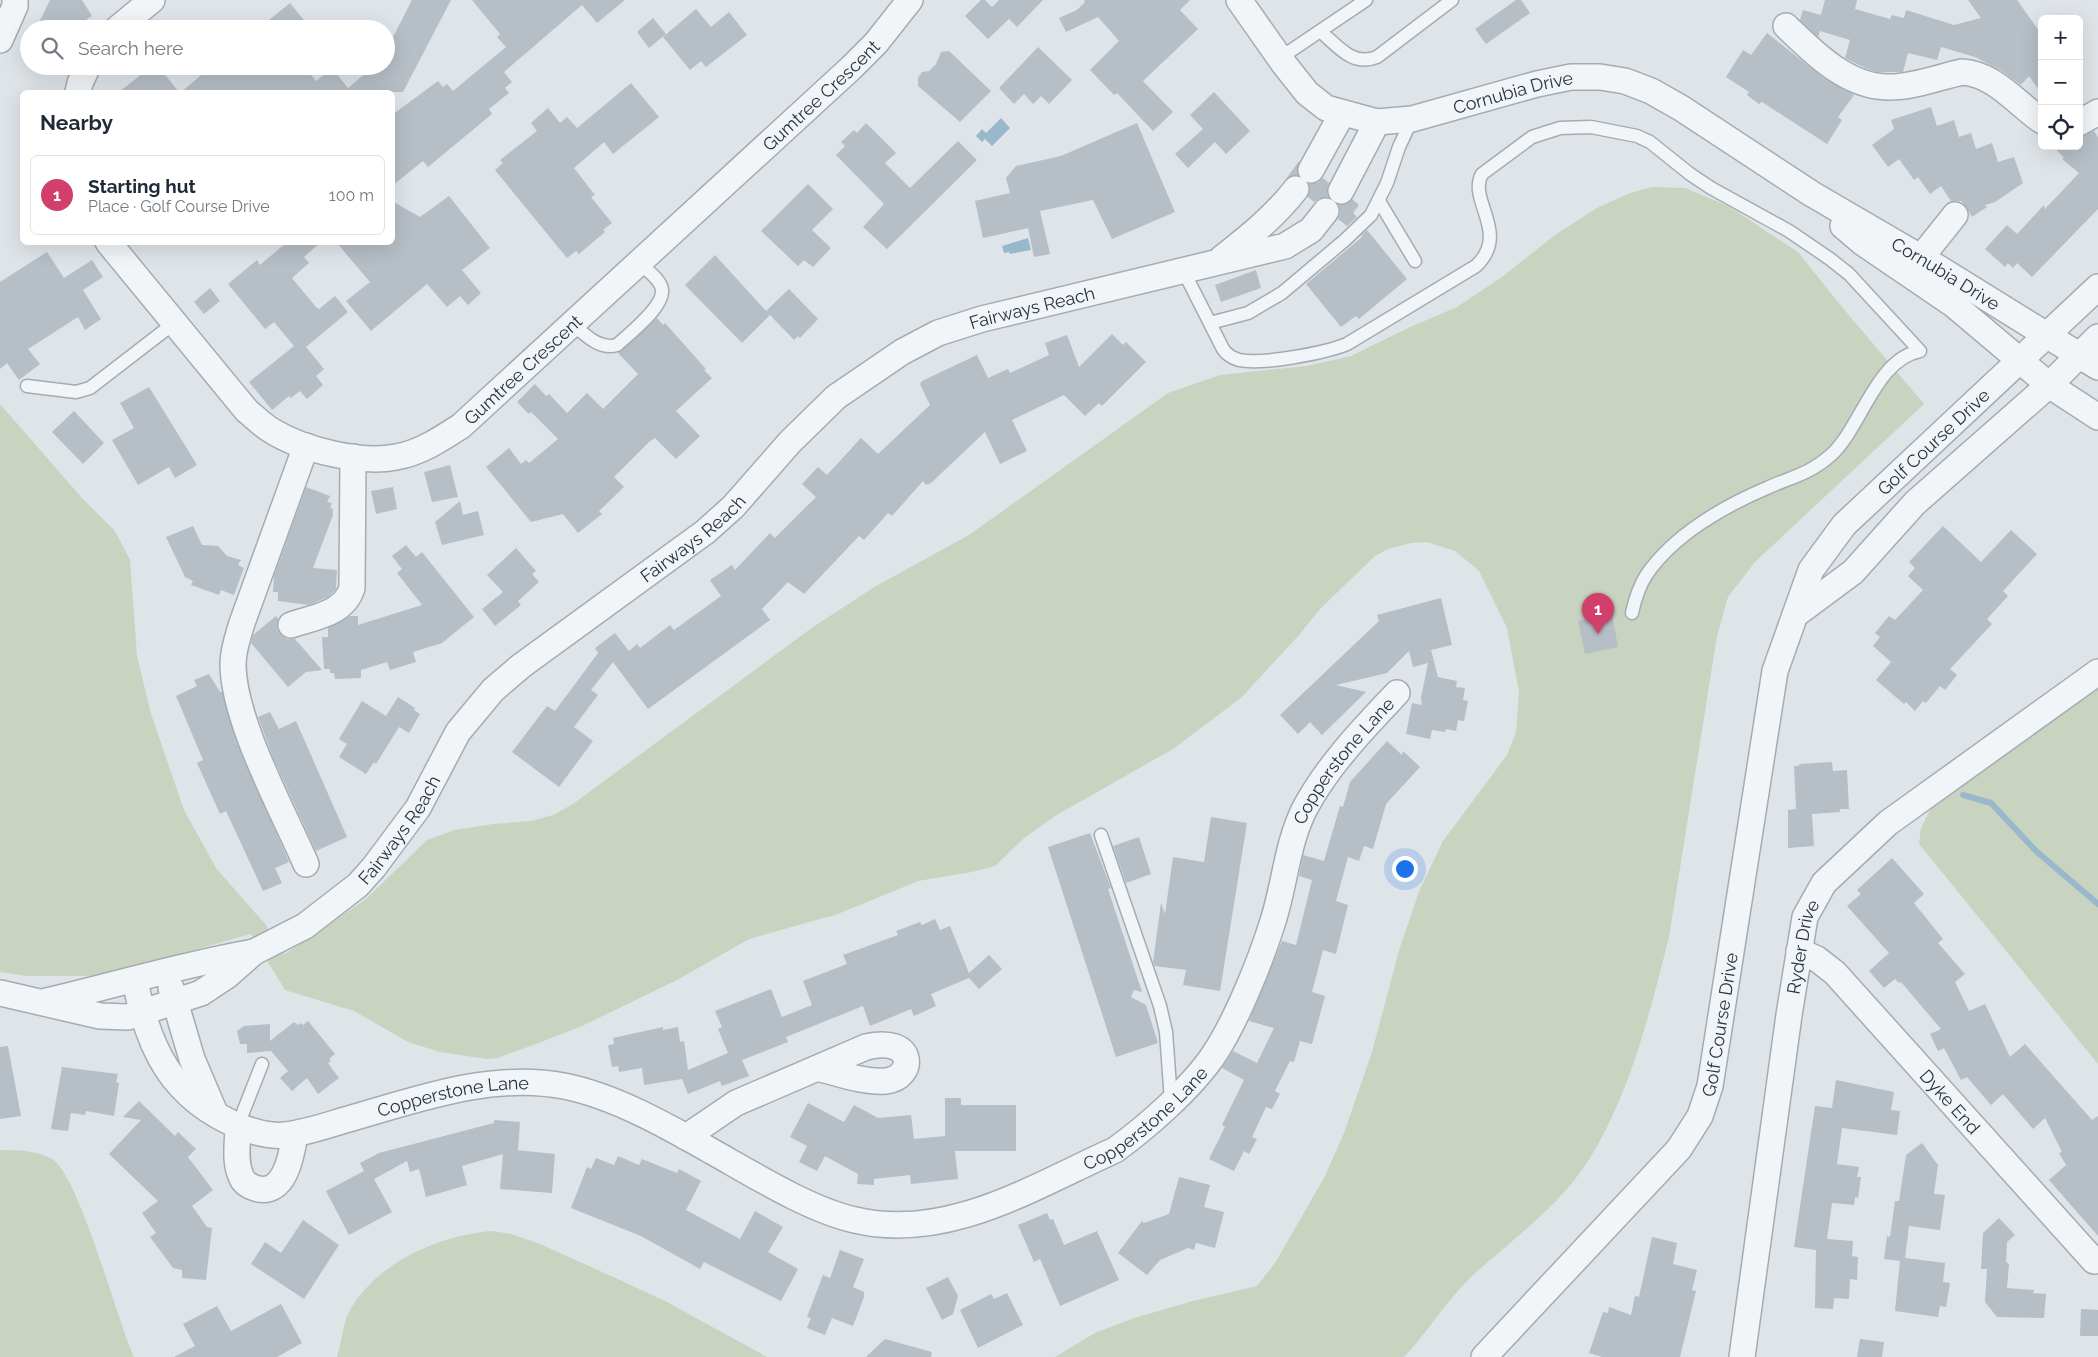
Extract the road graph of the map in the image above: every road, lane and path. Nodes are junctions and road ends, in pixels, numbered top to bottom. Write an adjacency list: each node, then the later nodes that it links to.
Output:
1 (15, 0): 10 (street)
2 (152, 0): 7 (street)
3 (910, 0): 27 (street, Gumtree Crescent)
4 (1240, 0): 11 (street, Cornubia Drive)
5 (1366, 0): 9 (lane)
6 (1452, 0): 9 (lane)
7 (128, 20)
8 (1786, 26): 17 (street)
9 (1320, 31): 11 (lane)
10 (0, 40)
11 (1280, 58): 15 (street, Cornubia Drive)
12 (84, 75): 13 (street)
13 (78, 90)
14 (2098, 112): 18 (street)
15 (1342, 114): 19 (street, Cornubia Drive); 25 (street, Fairways Reach)
16 (1412, 119): 19 (street, Cornubia Drive); 21 (lane); 28 (street, Cornubia Drive)
17 (2038, 119)
18 (2083, 121)
19 (1377, 122): 20 (street)
20 (1341, 191)
21 (1379, 201): 26 (lane); 31 (lane)
22 (1326, 211): 25 (street, Fairways Reach)
23 (1955, 215): 28 (street)
24 (110, 245): 32 (street, Gumtree Crescent)
25 (1218, 261): 29 (street, Fairways Reach)
26 (1416, 261)
27 (639, 263): 33 (street, Gumtree Crescent); 33 (lane)
28 (1914, 266): 34 (street, Cornubia Drive); 37 (street, Cornubia Drive)
29 (1183, 270): 31 (lane); 51 (street, Fairways Reach)
30 (2098, 287): 34 (street, Golf Course Drive)
31 (1210, 323): 43 (lane)
32 (174, 324): 39 (lane); 41 (street, Gumtree Crescent)
33 (572, 324): 42 (street, Gumtree Crescent)
34 (2045, 334): 36 (street, Cornubia Drive); 37 (street, Golf Course Drive)
35 (2098, 337): 36 (street, Golf Course Drive)
36 (2088, 361): 38 (street, Golf Course Drive)
37 (2021, 362): 38 (street, Cornubia Drive); 44 (street, Golf Course Drive)
38 (2049, 385): 40 (street, Cornubia Drive); 44 (street, Golf Course Drive)
39 (27, 386)
40 (2098, 417)
41 (306, 446): 42 (street, Gumtree Crescent); 49 (street)
42 (353, 457): 45 (street)
43 (1632, 613)
44 (1795, 615): 65 (street, Golf Course Drive)
45 (292, 624)
46 (2098, 672): 50 (street, Ryder Drive)
47 (1397, 693): 60 (street, Copperstone Lane)
48 (1101, 835): 60 (lane)
49 (306, 864)
50 (1799, 950): 64 (street, Dyke End); 66 (street, Ryder Drive)
51 (254, 952): 52 (street, Fairways Reach); 56 (street, Fairways Reach)
52 (164, 972): 53 (street, Fairways Reach); 56 (street)
53 (135, 980): 55 (street, Fairways Reach); 57 (street, Copperstone Lane)
54 (0, 992): 55 (street, Fairways Reach)
55 (45, 1002): 57 (street, Fairways Reach)
56 (177, 1002): 57 (street, Fairways Reach); 61 (street)
57 (141, 1013): 61 (street, Copperstone Lane)
58 (262, 1064): 61 (lane)
59 (817, 1068): 63 (street)
60 (1171, 1100): 63 (street, Copperstone Lane)
61 (227, 1120): 62 (street, Copperstone Lane); 62 (street)
62 (295, 1134): 63 (street, Copperstone Lane)
63 (686, 1137)
64 (2094, 1261)
65 (1484, 1357)
66 (1742, 1357)

